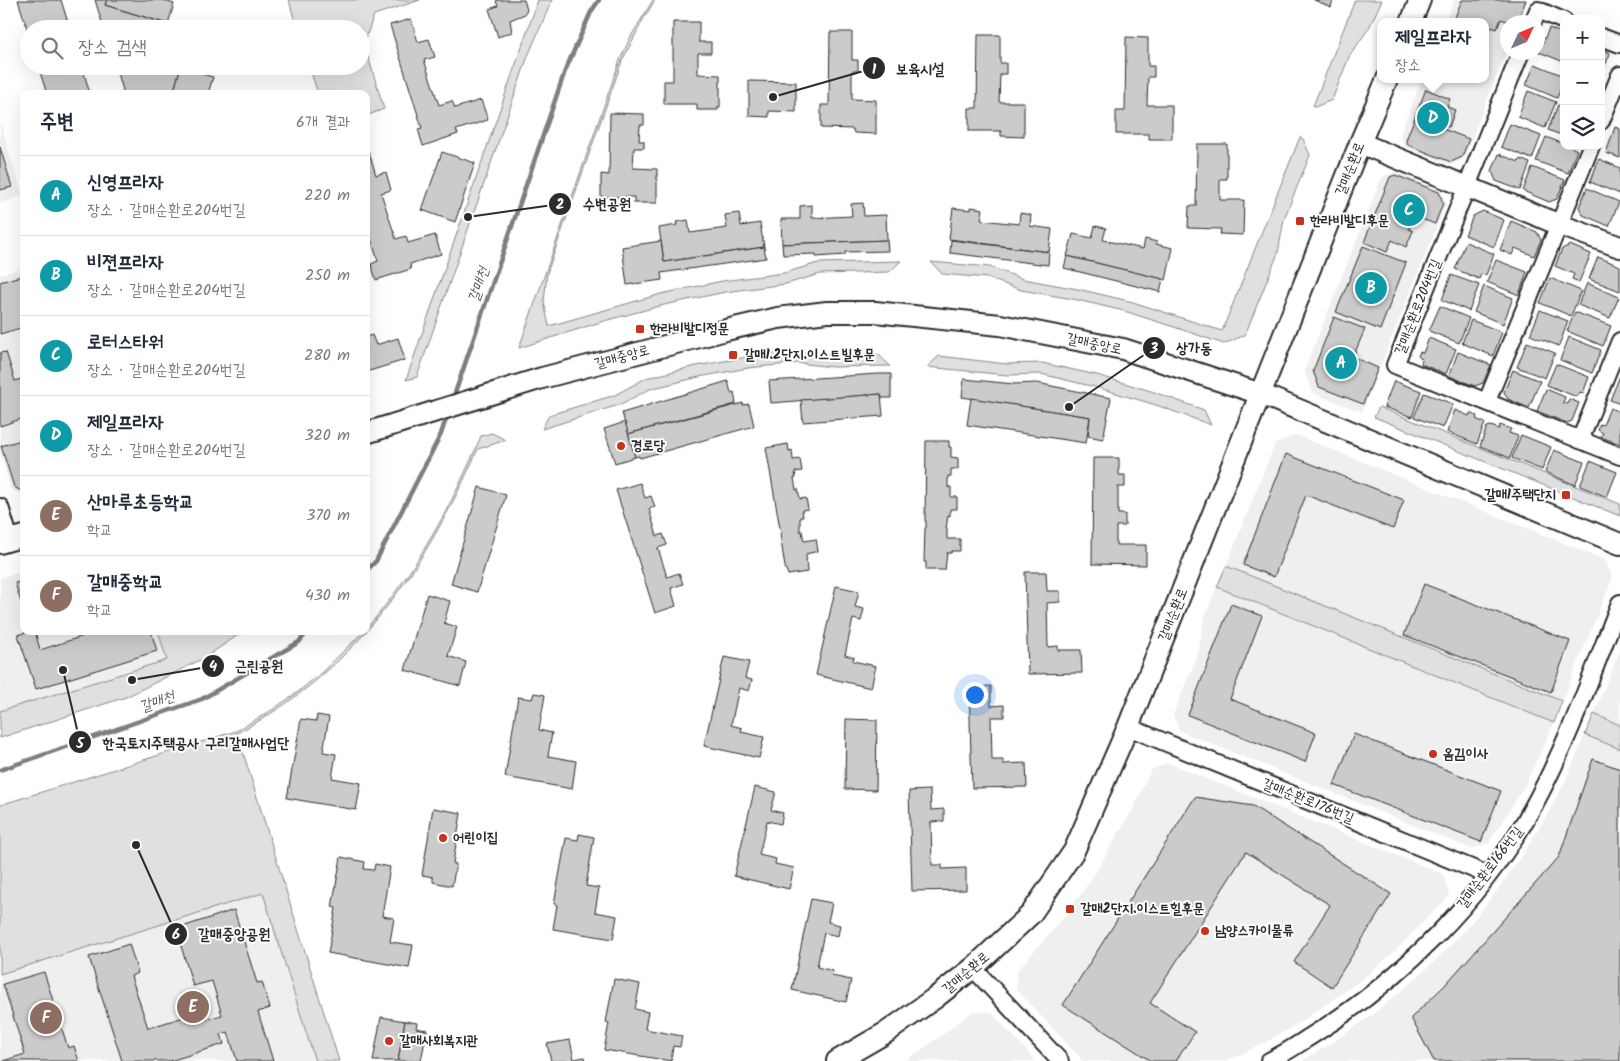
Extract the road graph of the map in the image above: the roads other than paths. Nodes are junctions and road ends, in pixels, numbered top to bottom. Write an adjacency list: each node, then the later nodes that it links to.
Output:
1 (1420, 0): 3 (street)
2 (1536, 15): 4 (street)
3 (1413, 18)
4 (1560, 19)
5 (1605, 38): 6 (street)
6 (1620, 44)
7 (1518, 60): 13 (street, 갈매순환로204번길)
8 (1620, 75): 10 (street)
9 (1385, 83): 11 (street, 갈매순환로)
10 (1605, 111)
11 (1360, 143): 13 (street); 17 (street, 갈매순환로)
12 (1589, 150): 14 (street)
13 (1467, 186): 14 (street); 18 (street, 갈매순환로204번길)
14 (1560, 224): 15 (street); 18 (street)
15 (1620, 247)
16 (1620, 341): 20 (street)
17 (1261, 394): 19 (street, 갈매중앙로); 24 (street, 갈매중앙로); 26 (street, 갈매순환로)
18 (1487, 401): 20 (street, 갈매순환로204번길)
19 (374, 431)
20 (1580, 440): 21 (street, 갈매순환로204번길)
21 (1620, 456)
22 (0, 507): 23 (street)
23 (11, 540)
24 (1620, 544)
25 (1620, 603): 27 (street, 갈매순환로166번길)
26 (1128, 727): 27 (street, 갈매순환로176번길); 28 (street, 갈매순환로)
27 (1488, 875): 31 (street, 갈매순환로166번길)
28 (973, 968): 29 (street, 갈매순환로); 30 (street)
29 (837, 1061)
30 (1060, 1061)
31 (1269, 1061)

